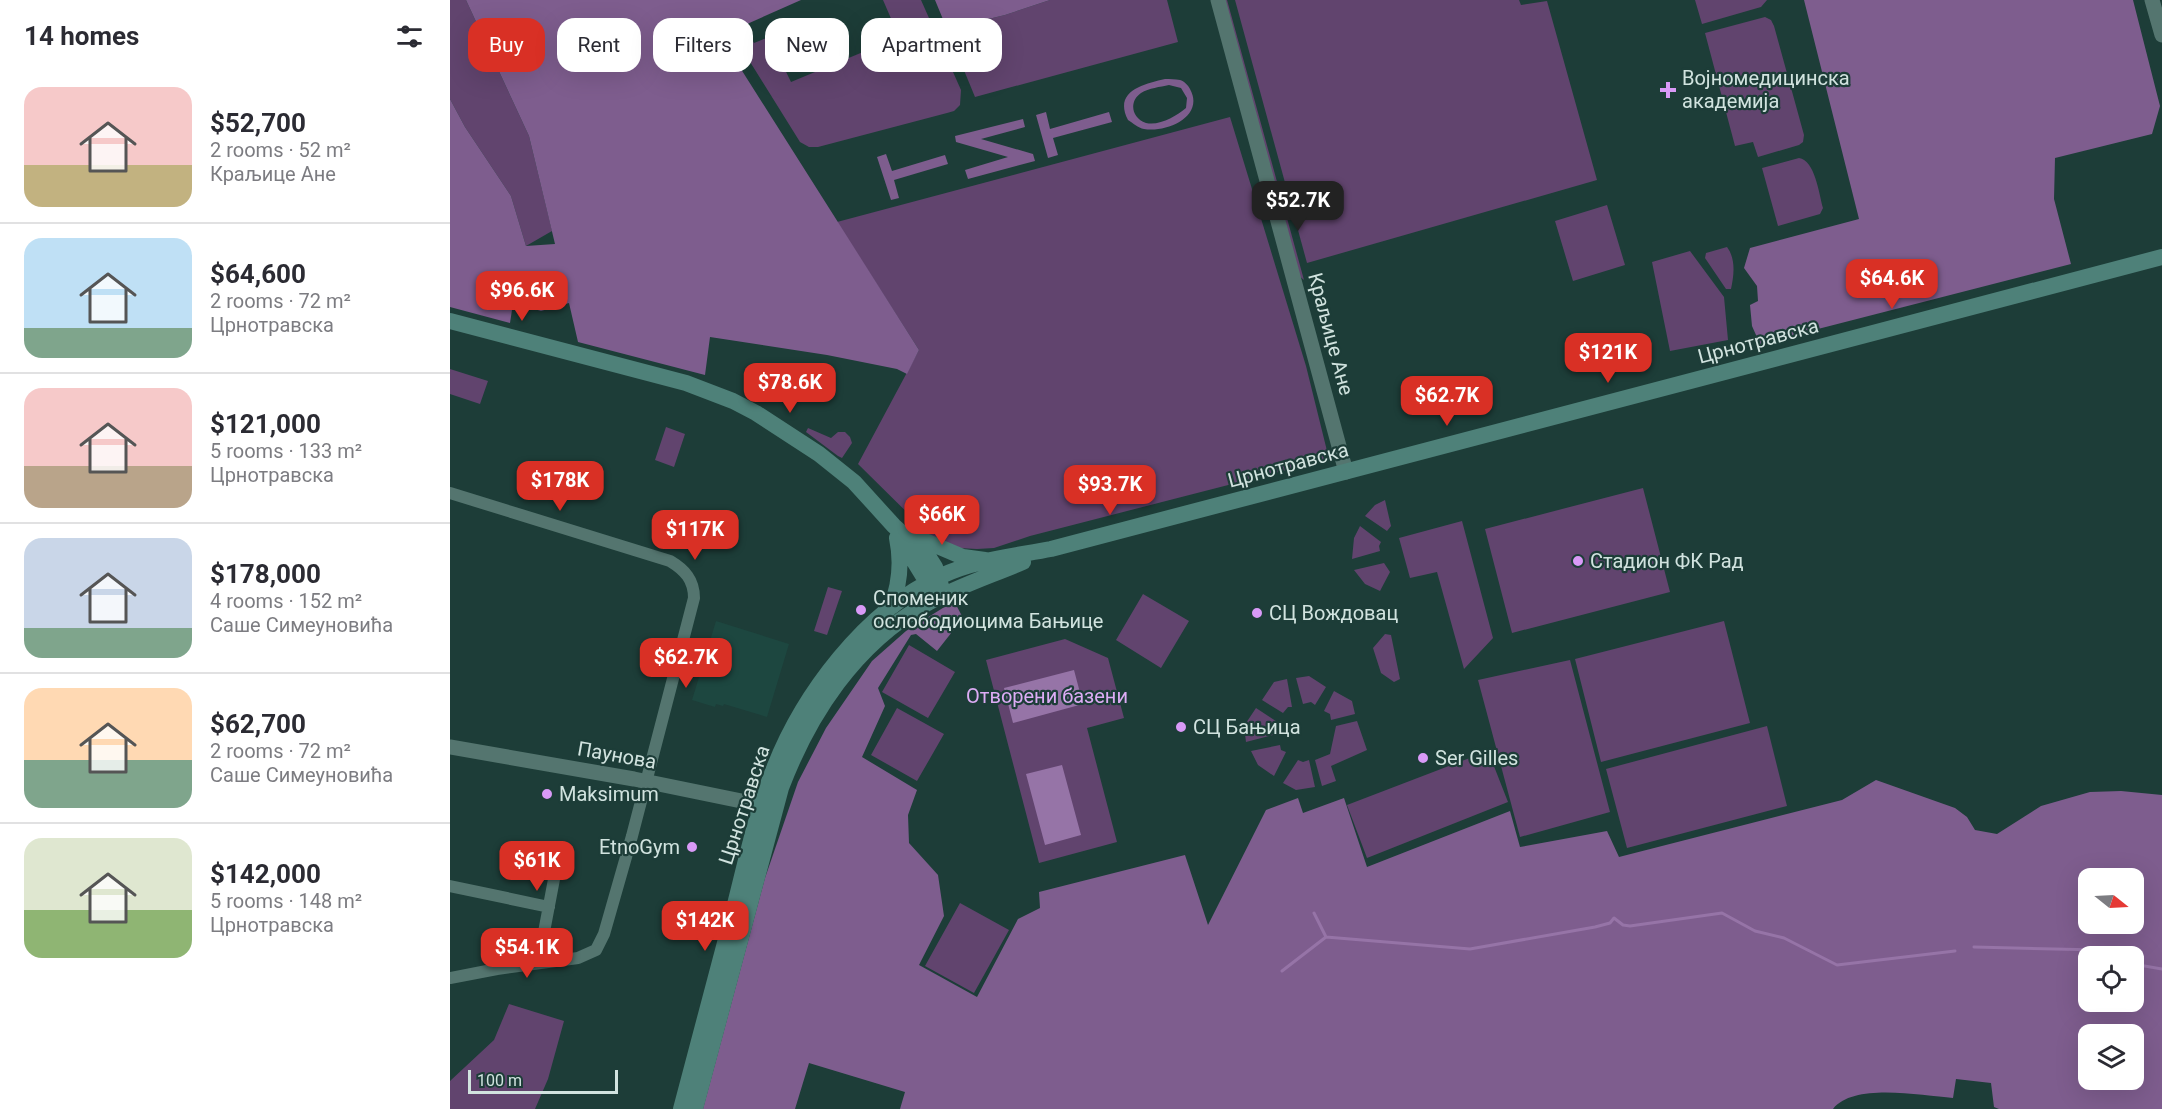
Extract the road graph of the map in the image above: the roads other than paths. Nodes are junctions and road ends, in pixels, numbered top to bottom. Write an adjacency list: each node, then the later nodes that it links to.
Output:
1 (1218, 0): 6 (street, Краљице Ане)
2 (2152, 0): 3 (street)
3 (2162, 35)
4 (2162, 257): 6 (main road, Црнотравска)
5 (450, 321): 8 (main road)
6 (1346, 472): 9 (main road, Црнотравска)
7 (450, 493): 15 (street)
8 (894, 526): 10 (main road); 11 (main road); 13 (main road)
9 (1051, 549): 10 (main road, Црнотравска); 12 (main road, Црнотравска)
10 (994, 560): 11 (main road, Црнотравска)
11 (933, 580): 12 (main road); 13 (main road, Црнотравска)
12 (940, 596): 16 (main road, Црнотравска)
13 (891, 608): 16 (main road, Црнотравска)
14 (450, 747): 15 (street, Паунова)
15 (646, 782): 16 (street, Паунова); 21 (street)
16 (768, 806): 22 (main road, Црнотравска); 23 (main road, Црнотравска)
17 (558, 858): 19 (street)
18 (450, 886): 19 (street)
19 (549, 907): 20 (street)
20 (544, 932)
21 (450, 978)
22 (681, 1109)
23 (695, 1109)

